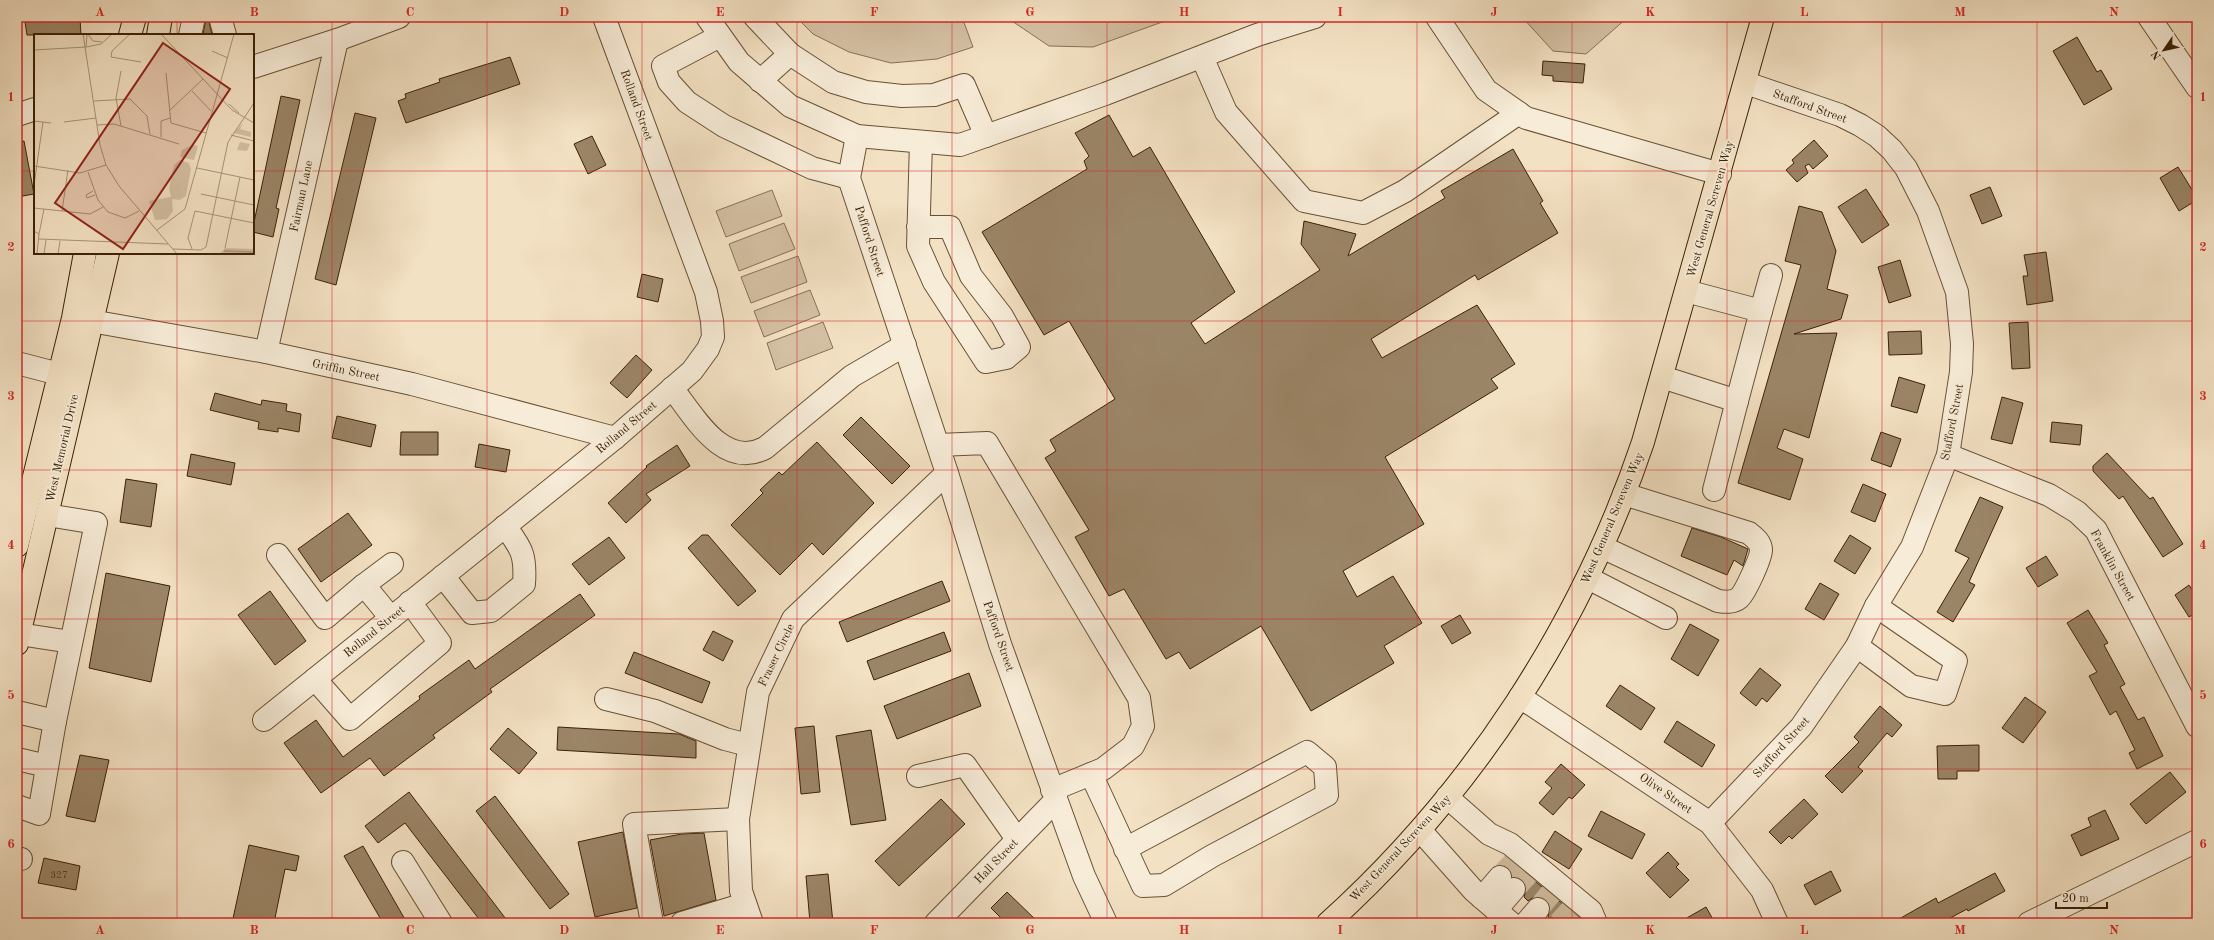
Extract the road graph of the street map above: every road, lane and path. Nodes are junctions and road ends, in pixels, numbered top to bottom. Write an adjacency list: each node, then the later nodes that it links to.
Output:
1 (135, 17): 13 (main road)
2 (162, 17): 14 (main road)
3 (194, 17): 15 (street)
4 (220, 17): 16 (street)
5 (399, 17): 18 (street)
6 (604, 17): 45 (street, Rolland Street)
7 (707, 17): 17 (street)
8 (755, 17): 19 (street)
9 (1315, 17): 20 (street)
10 (1437, 17): 26 (street)
11 (1763, 17): 23 (main road, West General Screven Way)
12 (2149, 17): 24 (street)
13 (130, 34)
14 (158, 34)
15 (190, 34)
16 (225, 34)
17 (720, 36): 22 (street); 32 (street)
18 (337, 40): 21 (street); 41 (street, Fairman Lane)
19 (790, 54): 22 (street); 29 (street)
20 (1202, 57): 26 (street); 29 (street)
21 (254, 67)
22 (760, 81): 28 (street)
23 (1746, 83): 31 (main road, West General Screven Way); 49 (street, Stafford Street)
24 (2197, 87)
25 (34, 109): 27 (street)
26 (1518, 113): 31 (street)
27 (17, 115)
28 (857, 136): 30 (street); 32 (street, Pafford Street)
29 (986, 136): 30 (street)
30 (921, 142): 33 (street)
31 (1720, 174): 37 (main road, West General Screven Way)
32 (849, 178): 40 (street, Pafford Street)
33 (918, 227): 33 (street)
34 (85, 254): 39 (main road, West Memorial Drive)
35 (108, 254): 39 (main road, West Memorial Drive)
36 (1771, 275): 38 (street)
37 (1686, 291): 38 (street); 44 (main road, West General Screven Way)
38 (1761, 311): 46 (street)
39 (82, 320): 41 (street, Griffin Street); 43 (main road, West Memorial Drive); 53 (main road, West Memorial Drive)
40 (905, 345): 45 (street); 48 (street, Pafford Street)
41 (266, 352): 47 (street, Griffin Street)
42 (17, 363): 43 (street)
43 (59, 374): 55 (main road, West Memorial Drive)
44 (1662, 377): 46 (street); 52 (main road, West General Screven Way)
45 (672, 388): 47 (street, Rolland Street)
46 (1737, 401): 51 (street)
47 (615, 438): 54 (street, Rolland Street)
48 (938, 445): 50 (street, Pafford Street); 79 (street)
49 (1948, 456): 63 (street, Stafford Street); 75 (street, Franklin Street)
50 (947, 473): 76 (street, Fraser Circle); 81 (street, Pafford Street)
51 (1714, 490)
52 (1624, 494): 56 (main road, West General Screven Way); 56 (street)
53 (47, 515): 66 (main road, West Memorial Drive); 67 (street)
54 (505, 526): 59 (street, Rolland Street); 59 (street)
55 (17, 546)
56 (1602, 547): 60 (main road, West General Screven Way)
57 (278, 555): 61 (street)
58 (392, 564): 61 (street)
59 (443, 576): 62 (street, Rolland Street)
60 (1588, 578): 65 (street); 70 (main road, West General Screven Way)
61 (364, 585): 64 (street)
62 (410, 602): 64 (street, Rolland Street); 69 (street)
63 (1876, 606): 68 (street, Stafford Street); 68 (street)
64 (391, 618): 69 (street, Rolland Street)
65 (1666, 618)
66 (18, 639): 67 (street)
67 (71, 642): 74 (street)
68 (1857, 646): 85 (street, Stafford Street)
69 (315, 678): 73 (street, Rolland Street)
70 (1520, 697): 82 (main road, West General Screven Way); 85 (street, Olive Street)
71 (606, 699): 76 (street)
72 (17, 712): 74 (street)
73 (264, 720)
74 (55, 721): 78 (street)
75 (2197, 726)
76 (748, 745): 84 (street, Fraser Circle)
77 (17, 759): 78 (street)
78 (47, 766): 83 (street)
79 (1091, 774): 81 (street); 89 (street)
80 (918, 776): 87 (street)
81 (1054, 795): 87 (street, Hall Street); 99 (street, Pafford Street)
82 (1447, 797): 86 (main road, West General Screven Way); 91 (street)
83 (17, 806)
84 (738, 819): 94 (street, Fraser Circle); 96 (street)
85 (1710, 823): 102 (street, Olive Street)
86 (1420, 830): 93 (street); 100 (main road, West General Screven Way)
87 (1017, 839): 98 (street, Hall Street)
88 (2197, 841): 103 (street)
89 (1126, 849): 89 (street)
90 (403, 862): 95 (street)
91 (1519, 870): 92 (street); 93 (street)
92 (1543, 902): 101 (street)
93 (1496, 910)
94 (749, 913): 97 (street)
95 (441, 923)
96 (652, 923)
97 (682, 923)
98 (936, 923)
99 (1106, 923)
100 (1328, 923)
101 (1596, 923)
102 (1777, 923)
103 (2029, 923)

